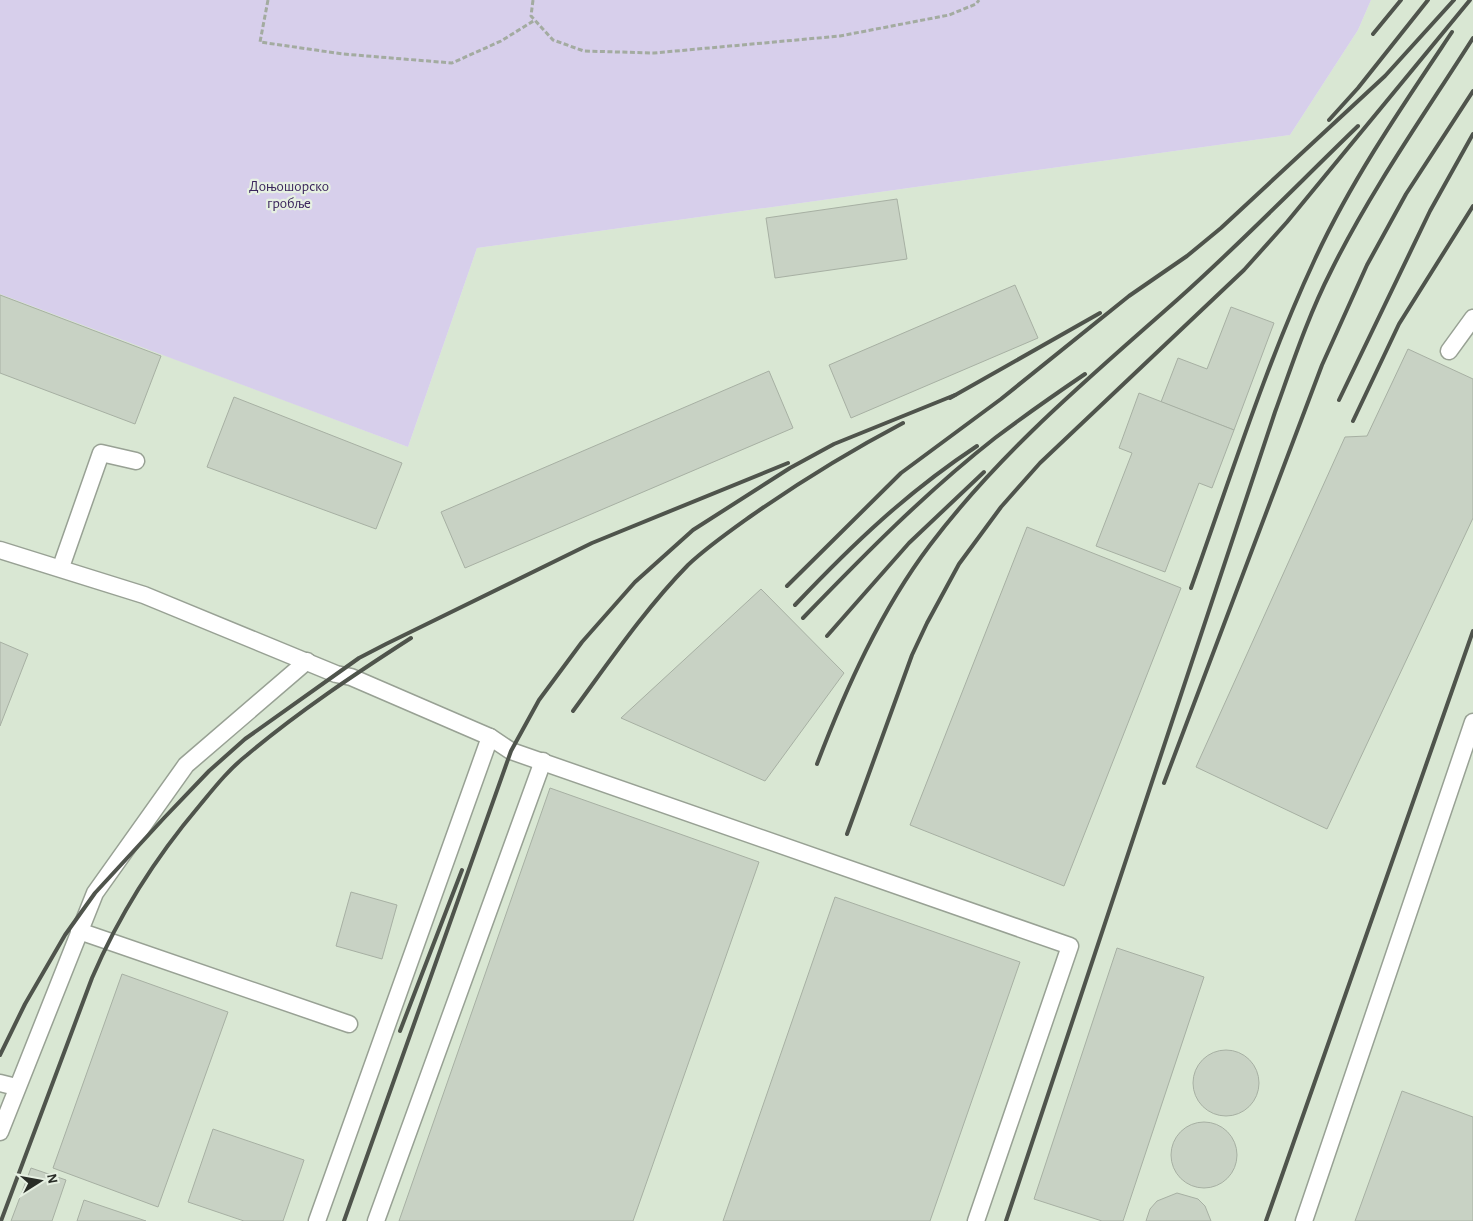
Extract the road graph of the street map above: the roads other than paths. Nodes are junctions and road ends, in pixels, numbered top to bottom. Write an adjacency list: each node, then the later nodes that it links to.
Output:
1 (1473, 318): 2 (lane)
2 (1449, 351)
3 (136, 461): 5 (lane)
4 (0, 550): 5 (lane)
5 (60, 568): 6 (lane)
6 (307, 661): 8 (lane); 10 (lane)
7 (1473, 722): 18 (lane)
8 (490, 737): 9 (lane); 15 (lane)
9 (543, 761): 16 (lane); 17 (lane)
10 (79, 931): 11 (lane); 13 (lane)
11 (349, 1024)
12 (0, 1083): 13 (lane)
13 (16, 1087): 14 (lane)
14 (0, 1132)
15 (317, 1221)
16 (376, 1221)
17 (976, 1221)
18 (1304, 1221)

